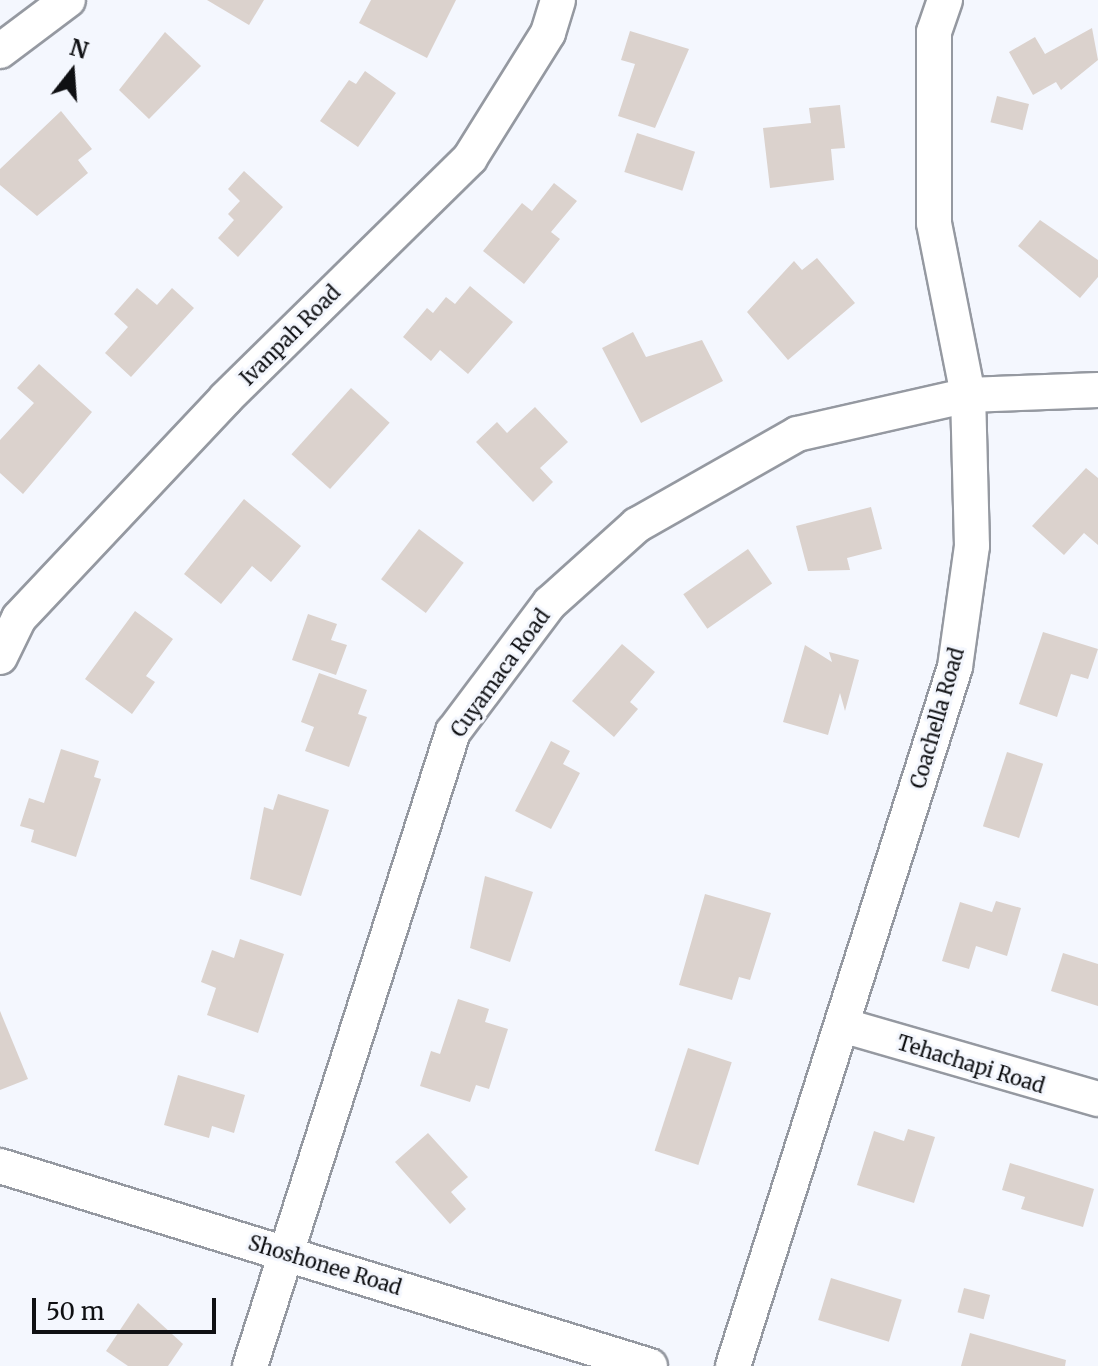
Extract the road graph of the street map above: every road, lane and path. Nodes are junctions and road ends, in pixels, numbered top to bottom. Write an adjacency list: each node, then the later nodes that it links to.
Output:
1 (68, 0): 4 (street)
2 (558, 0): 7 (street, Ivanpah Road)
3 (945, 0): 6 (street, Coachella Road)
4 (0, 51)
5 (1098, 390): 6 (street, Cuyamaca Road)
6 (968, 395): 8 (street, Coachella Road); 11 (street, Cuyamaca Road)
7 (0, 657)
8 (845, 1026): 9 (street, Tehachapi Road); 14 (street, Coachella Road)
9 (1098, 1099)
10 (0, 1166): 11 (street, Shoshonee Road)
11 (284, 1252): 12 (street, Cuyamaca Road); 13 (street, Shoshonee Road)
12 (250, 1366)
13 (650, 1366)
14 (733, 1366)

